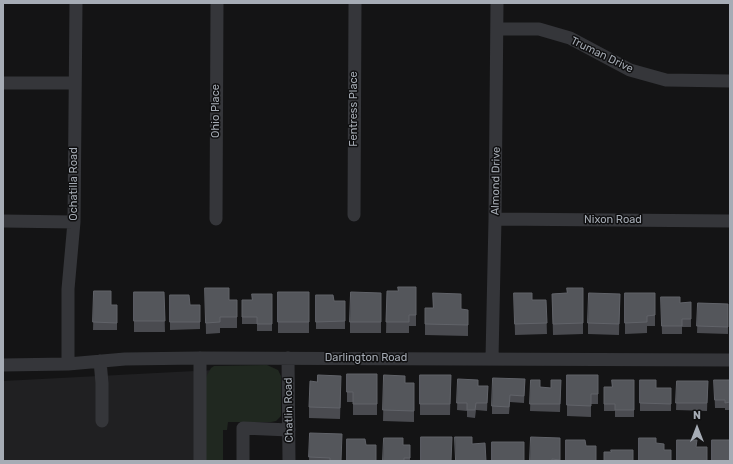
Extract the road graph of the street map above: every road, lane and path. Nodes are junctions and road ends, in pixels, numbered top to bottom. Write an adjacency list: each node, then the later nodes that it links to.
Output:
1 (76, 3): 8 (street, Ochatilla Road)
2 (217, 3): 10 (street, Ohio Place)
3 (355, 3): 9 (street, Fentress Place)
4 (497, 3): 5 (street, Almond Drive)
5 (497, 29): 6 (street, Truman Drive); 11 (street, Almond Drive)
6 (730, 81)
7 (3, 83): 8 (street)
8 (74, 84): 14 (street, Ochatilla Road)
9 (354, 215)
10 (216, 219)
11 (496, 219): 13 (street, Nixon Road); 17 (street, Almond Drive)
12 (3, 221): 14 (street)
13 (730, 221)
14 (74, 222): 20 (street, Ochatilla Road)
15 (200, 358): 16 (street, Darlington Road); 18 (street, Darlington Road); 24 (street)
16 (288, 358): 17 (street, Darlington Road); 23 (street, Chatlin Road)
17 (492, 358): 19 (street, Darlington Road)
18 (100, 360): 20 (street, Darlington Road); 22 (street)
19 (730, 360)
20 (68, 364): 21 (street, Darlington Road)
21 (3, 365)
22 (102, 422)
23 (289, 430): 25 (street); 26 (street, Chatlin Road)
24 (200, 461)
25 (242, 461)
26 (289, 461)

